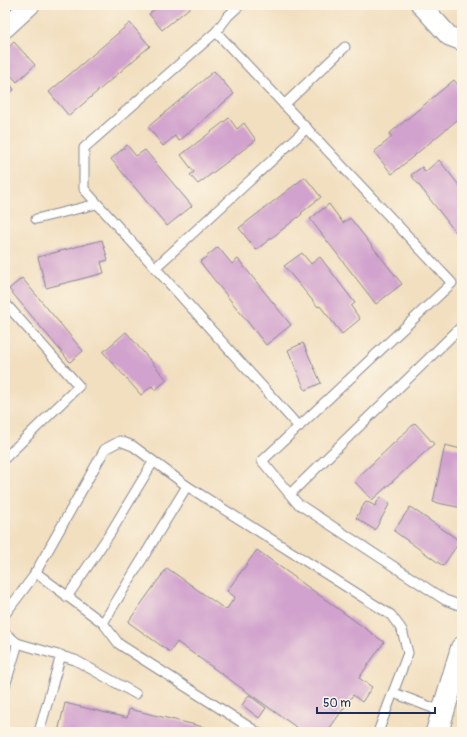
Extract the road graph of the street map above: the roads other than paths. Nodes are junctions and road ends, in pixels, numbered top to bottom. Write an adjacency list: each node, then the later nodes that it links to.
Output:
1 (30, 5): 4 (street)
2 (240, 5): 5 (lane)
3 (421, 5): 6 (street)
4 (5, 28)
5 (216, 32): 8 (lane); 10 (lane)
6 (462, 41)
7 (346, 47): 8 (lane)
8 (284, 104): 9 (lane)
9 (307, 128): 12 (lane); 13 (lane)
10 (97, 204): 11 (lane); 12 (lane)
11 (36, 219)
12 (155, 268): 17 (lane)
13 (452, 283): 14 (lane); 17 (lane)
14 (462, 286)
15 (5, 303): 18 (lane)
16 (462, 326): 21 (lane)
17 (299, 427): 21 (lane)
18 (5, 458)
19 (153, 462): 20 (lane); 22 (lane); 23 (lane)
20 (187, 486): 26 (lane); 32 (lane)
21 (290, 494): 24 (lane)
22 (35, 572): 23 (lane); 25 (lane)
23 (67, 597): 26 (lane)
24 (462, 606)
25 (5, 614)
26 (103, 623): 36 (lane)
27 (5, 633): 28 (lane)
28 (17, 643): 30 (lane); 31 (lane)
29 (462, 648): 34 (street)
30 (61, 655): 33 (lane); 35 (lane)
31 (5, 686)
32 (394, 693): 34 (lane); 37 (lane)
33 (136, 694)
34 (440, 722)
35 (39, 732)
36 (258, 732)
37 (378, 732)

